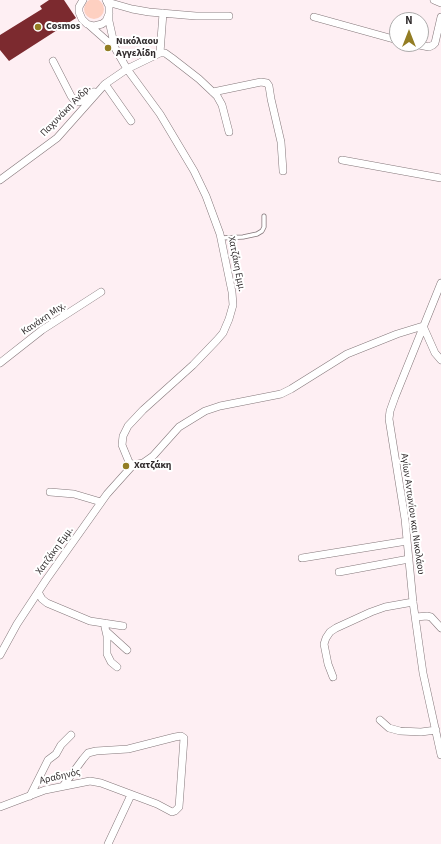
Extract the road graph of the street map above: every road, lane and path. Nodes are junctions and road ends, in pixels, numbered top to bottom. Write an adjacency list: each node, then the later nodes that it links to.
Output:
1 (434, 0): 4 (street)
2 (106, 1): 5 (street); 6 (street)
3 (81, 2): 10 (street)
4 (441, 3)
5 (162, 13): 7 (street); 14 (street)
6 (109, 14): 10 (street); 13 (street)
7 (230, 16)
8 (314, 17): 11 (street)
9 (441, 17): 12 (street)
10 (89, 25): 13 (street)
11 (389, 38)
12 (429, 47)
13 (115, 48): 16 (street, Χατζάκη Εμμ.)
14 (160, 53): 16 (street, Παχυνάκη Ανδρ.); 18 (street)
15 (53, 61): 17 (street)
16 (127, 69): 17 (street, Παχυνάκη Ανδρ.); 26 (street, Χατζάκη Εμμ.)
17 (106, 84): 19 (street); 24 (street, Παχυνάκη Ανδρ.)
18 (213, 92): 20 (street); 22 (street)
19 (131, 121)
20 (228, 132)
21 (342, 160): 23 (street)
22 (283, 171)
23 (441, 178)
24 (0, 180)
25 (264, 216): 26 (lane)
26 (221, 238): 32 (street, Χατζάκη Εμμ.)
27 (441, 283): 29 (street, Αγίων Αντωνίου και Νικολάου)
28 (101, 292): 31 (street, Κανάκη Μιχ.)
29 (423, 326): 30 (street); 32 (street, Χατζάκη Εμμ.); 35 (street, Αγίων Αντωνίου και Νικολάου)
30 (441, 360)
31 (0, 363)
32 (133, 465): 34 (street, Χατζάκη Εμμ.)
33 (50, 492): 34 (street)
34 (101, 502): 39 (street, Χατζάκη Εμμ.)
35 (407, 541): 36 (street); 37 (street, Αγίων Αντωνίου και Νικολάου)
36 (302, 558)
37 (409, 559): 38 (street); 40 (street, Αγίων Αντωνίου και Νικολάου)
38 (339, 572)
39 (38, 592): 43 (street); 46 (street, Χατζάκη Εμμ.)
40 (413, 602): 41 (street, Αγίων Αντωνίου και Νικολάου); 48 (street)
41 (416, 617): 44 (street); 50 (street, Αγίων Αντωνίου και Νικολάου)
42 (123, 626): 43 (street)
43 (105, 627): 45 (street); 47 (street)
44 (441, 628)
45 (127, 650)
46 (0, 655)
47 (117, 667)
48 (334, 677)
49 (380, 720): 50 (street)
50 (436, 730): 52 (street, Αγίων Αντωνίου και Νικολάου)
51 (71, 735): 55 (street)
52 (441, 755)
53 (63, 786): 54 (street, Αραδηνός); 54 (street, Αραδηνός); 55 (street, Αραδηνός)
54 (131, 795): 57 (street)
55 (30, 796): 56 (street, Αραδηνός)
56 (0, 807)
57 (108, 844)

